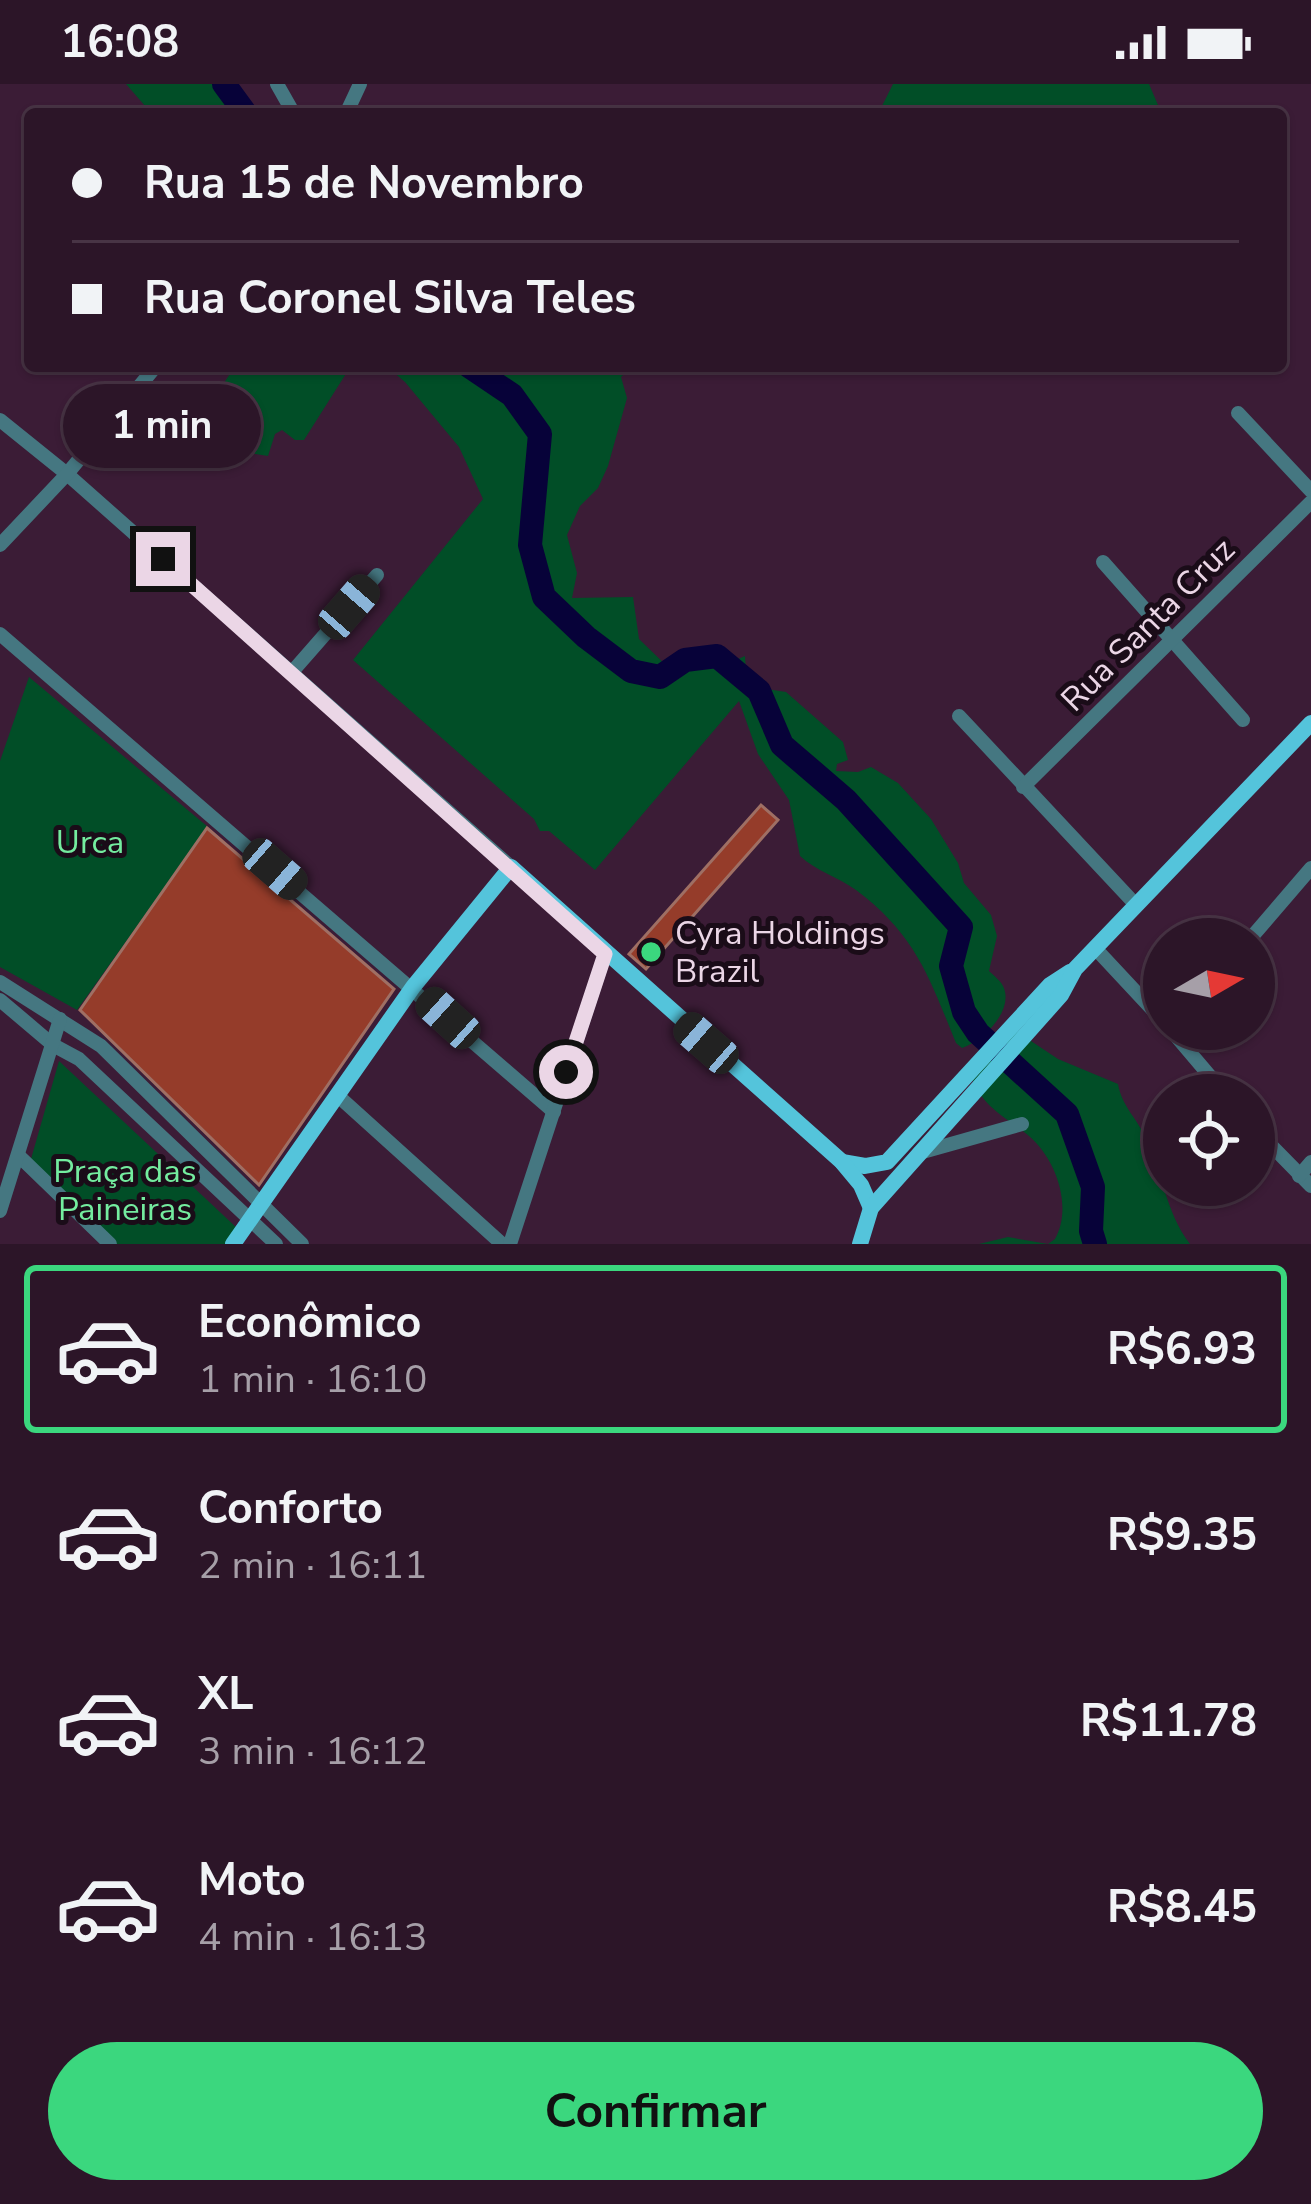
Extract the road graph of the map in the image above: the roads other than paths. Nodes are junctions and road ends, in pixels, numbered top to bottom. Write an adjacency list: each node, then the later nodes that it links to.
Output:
1 (151, 372): 4 (street)
2 (1238, 413): 5 (street)
3 (0, 420): 4 (street)
4 (67, 474): 7 (street); 12 (street)
5 (1311, 491)
6 (1311, 502): 11 (street, Rua Santa Cruz)
7 (0, 544)
8 (1103, 562): 11 (street)
9 (377, 574): 12 (street)
10 (0, 634): 24 (street)
11 (1172, 639): 14 (street); 16 (street, Rua Santa Cruz)
12 (292, 672): 17 (street)
13 (959, 716): 16 (street)
14 (1244, 720)
15 (1311, 723): 19 (main road)
16 (1023, 787): 19 (street)
17 (511, 867): 22 (main road); 24 (main road)
18 (1311, 868): 20 (street)
19 (1136, 905): 21 (main road)
20 (1268, 918)
21 (1095, 948): 26 (street); 30 (main road)
22 (605, 954): 33 (street); 38 (main road)
23 (0, 982): 27 (street)
24 (413, 987): 32 (main road); 33 (street)
25 (0, 1000): 28 (street)
26 (1143, 1000)
27 (60, 1019): 28 (street); 41 (street)
28 (53, 1045): 37 (street); 44 (street)
29 (1188, 1050): 31 (street)
30 (989, 1061): 36 (main road); 38 (main road)
31 (1208, 1074)
32 (337, 1095): 41 (main road); 49 (street)
33 (554, 1112): 49 (street)
34 (1022, 1124): 36 (street)
35 (1275, 1150): 40 (street)
36 (919, 1153): 42 (main road)
37 (18, 1155): 43 (street); 45 (street)
38 (841, 1162): 42 (main road)
39 (1311, 1162): 40 (street)
40 (1305, 1181)
41 (262, 1201): 44 (main road); 48 (street)
42 (871, 1208): 50 (main road)
43 (0, 1211)
44 (250, 1219): 46 (main road); 47 (street)
45 (110, 1244)
46 (232, 1244)
47 (276, 1244)
48 (302, 1244)
49 (506, 1244)
50 (860, 1244)

